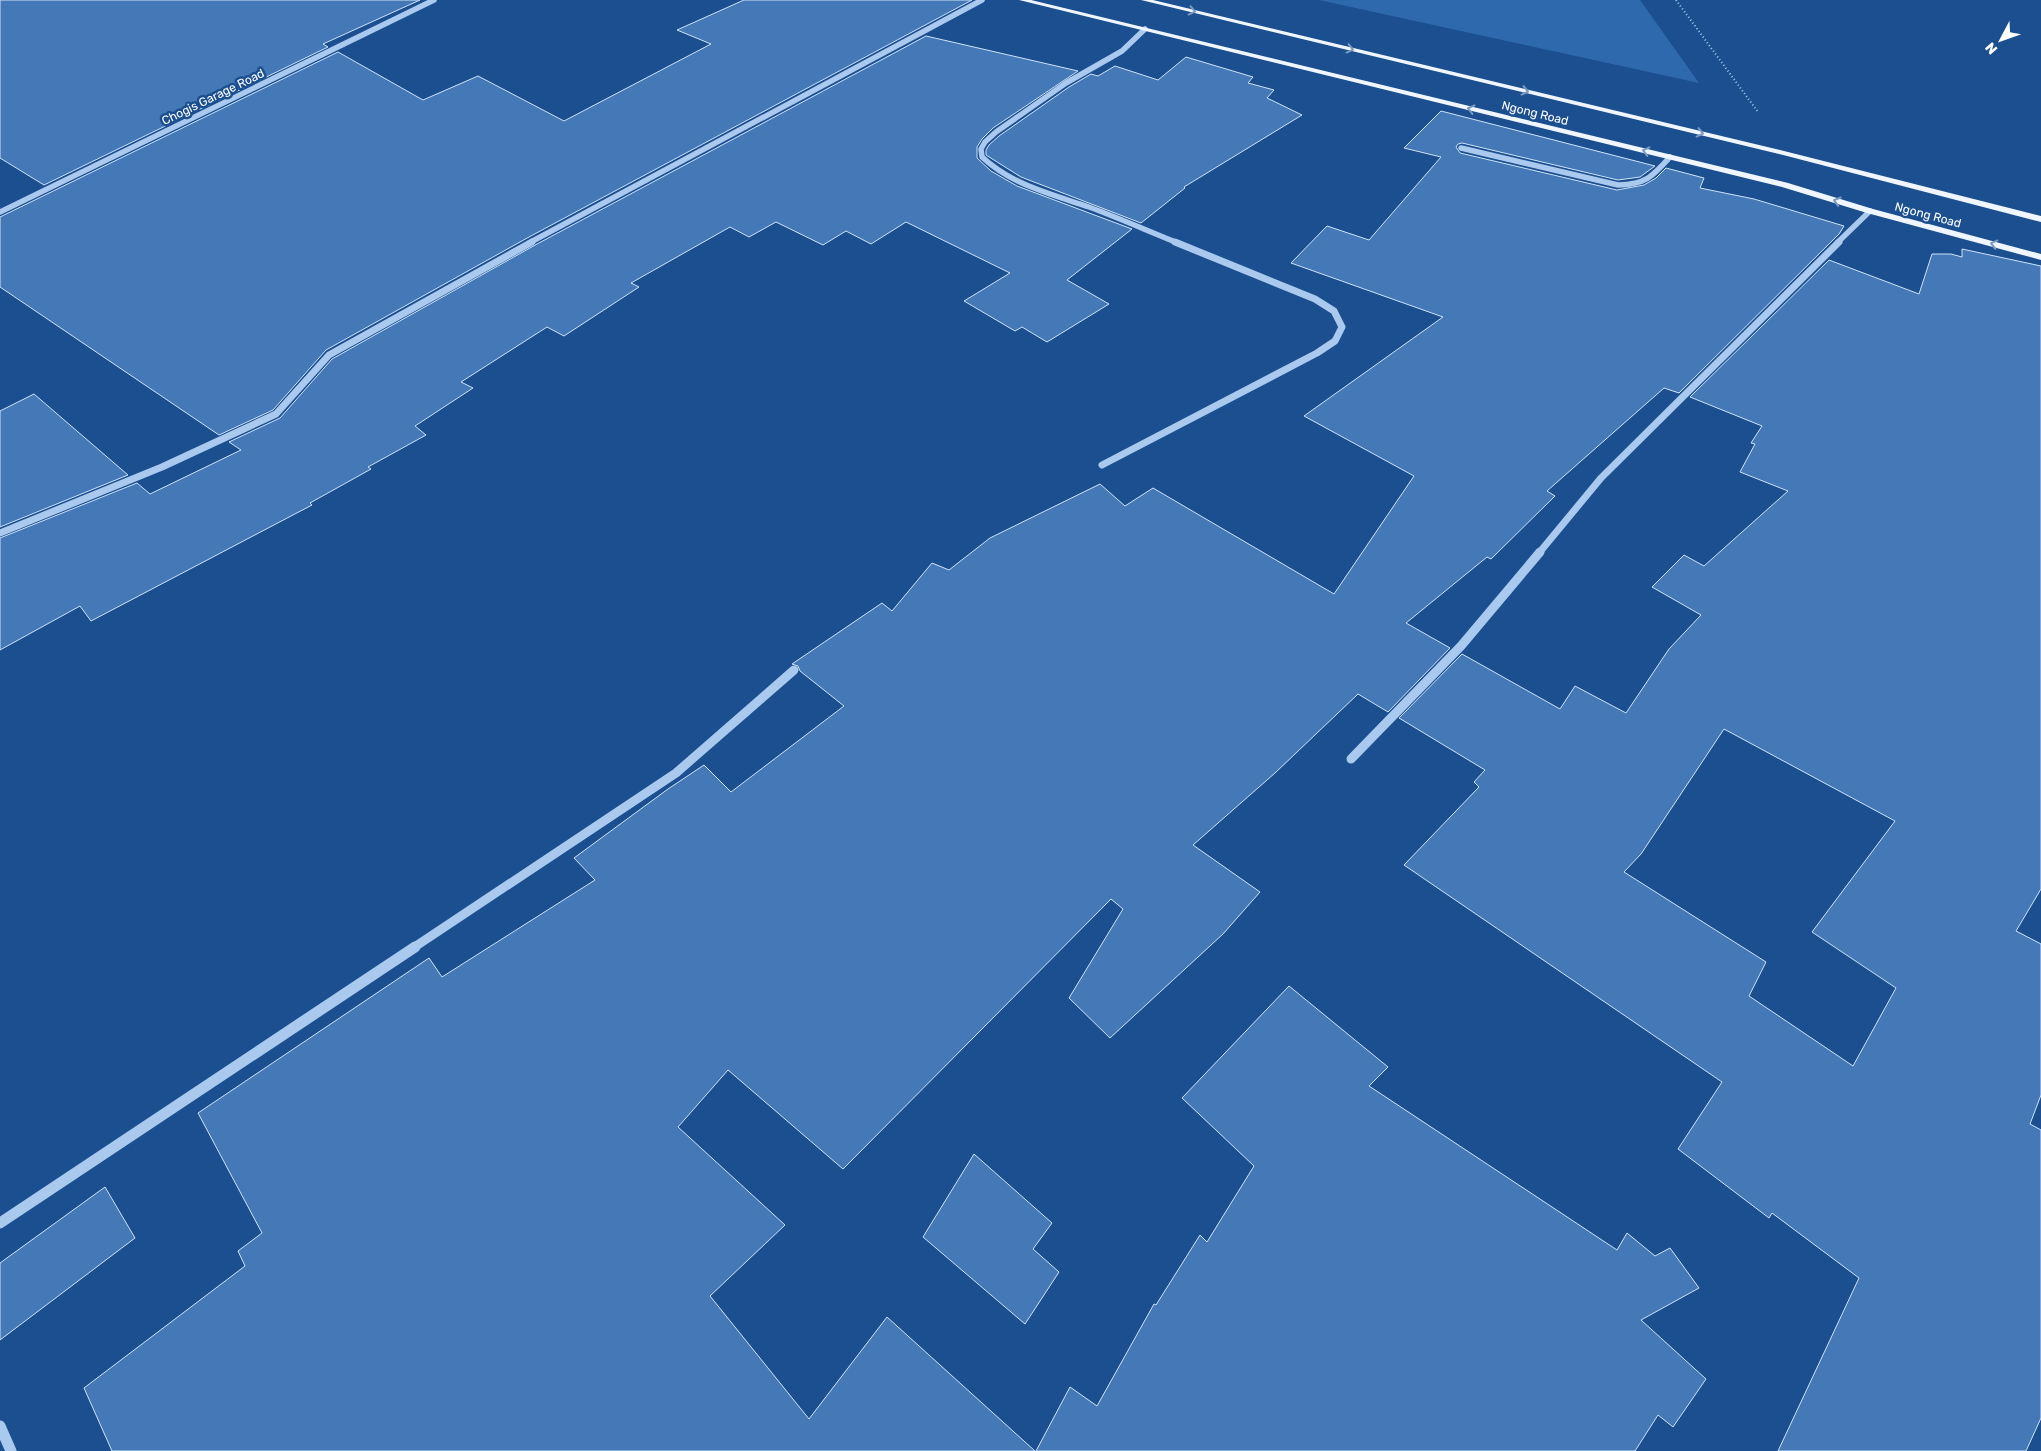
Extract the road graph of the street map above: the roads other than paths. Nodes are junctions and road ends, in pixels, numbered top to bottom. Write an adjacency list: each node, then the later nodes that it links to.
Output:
1 (434, 0): 9 (street, Chogis Garage Road)
2 (982, 0): 13 (street)
3 (1022, 0): 5 (main road, Ngong Road)
4 (1144, 0): 10 (main road, Ngong Road, one-way to 10)
5 (1145, 29): 7 (main road, Ngong Road, one-way to 5); 12 (street)
6 (1461, 148): 7 (street)
7 (1670, 157): 8 (main road, Ngong Road, one-way to 7)
8 (1870, 211): 11 (main road, Ngong Road, one-way to 8); 15 (street)
9 (0, 212)
10 (2041, 219)
11 (2041, 257)
12 (1102, 466)
13 (0, 533)
14 (794, 670): 16 (street)
15 (1351, 759)
16 (0, 1223)
17 (0, 1426): 18 (street)
18 (10, 1451)

